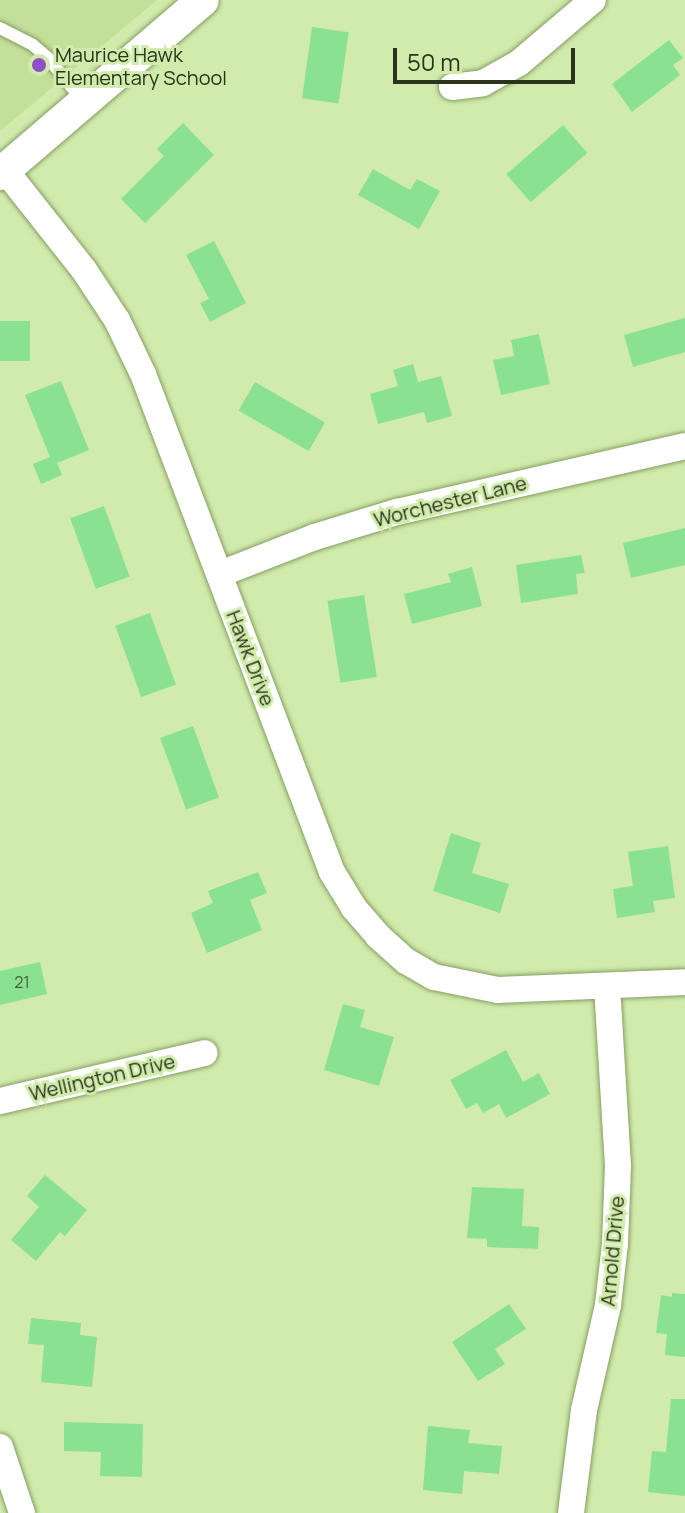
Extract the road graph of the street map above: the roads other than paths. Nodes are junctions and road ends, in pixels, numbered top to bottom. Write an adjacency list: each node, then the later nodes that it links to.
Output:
1 (203, 0): 5 (street)
2 (593, 0): 4 (street)
3 (0, 28): 5 (lane)
4 (452, 87)
5 (85, 103): 6 (street)
6 (2, 172): 8 (street, Hawk Drive)
7 (685, 446): 8 (street, Worchester Lane)
8 (220, 574): 10 (street, Hawk Drive)
9 (685, 982): 10 (street, Hawk Drive)
10 (607, 987): 15 (street, Arnold Drive)
11 (204, 1053): 12 (street, Wellington Drive)
12 (0, 1101)
13 (0, 1447): 14 (street)
14 (22, 1513)
15 (571, 1513)

